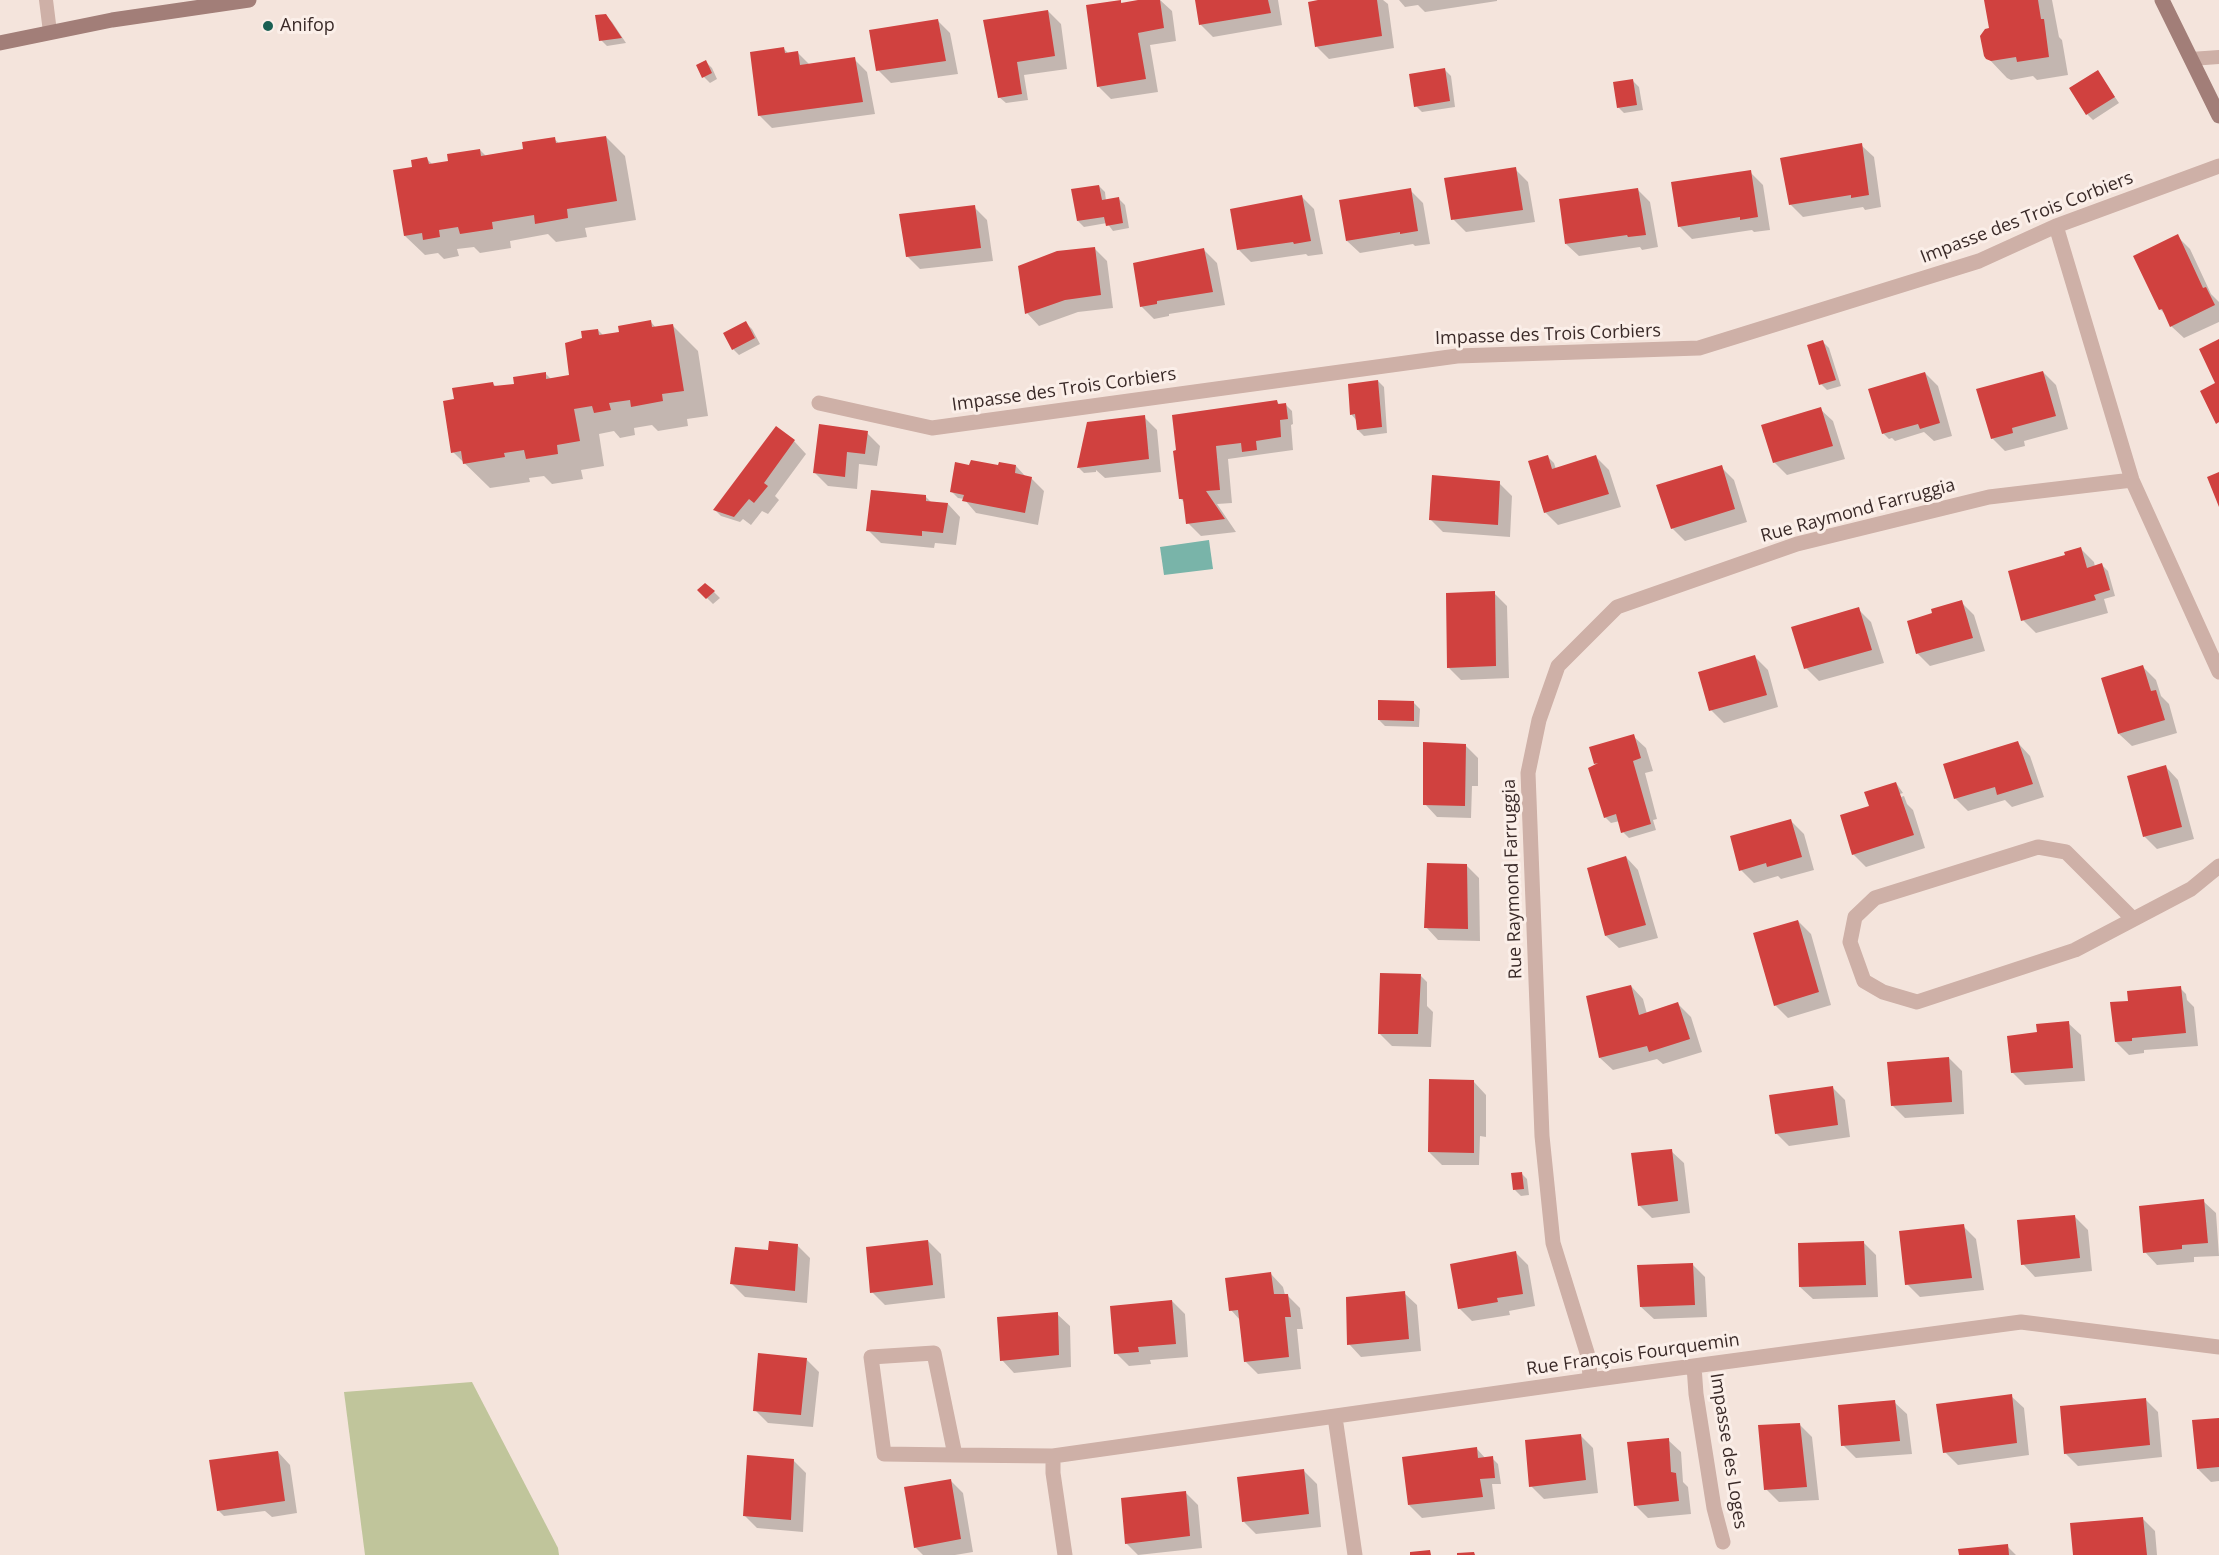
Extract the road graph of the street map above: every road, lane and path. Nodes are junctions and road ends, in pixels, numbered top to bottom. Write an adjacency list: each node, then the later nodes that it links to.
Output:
1 (46, 0): 5 (lane)
2 (249, 0): 4 (street)
3 (2162, 0): 8 (street)
4 (228, 1): 5 (street)
5 (50, 32): 6 (street)
6 (0, 43)
7 (2219, 57): 8 (lane)
8 (2191, 59): 9 (street)
9 (2219, 116)
10 (2219, 166): 11 (street, Impasse des Trois Corbiers)
11 (2056, 226): 12 (street, Impasse des Trois Corbiers); 13 (street)
12 (819, 404)
13 (2132, 480): 14 (street); 19 (street, Rue Raymond Farruggia)
14 (2219, 672)
15 (2219, 866): 16 (street)
16 (2132, 918): 16 (street)
17 (2219, 1347): 18 (street, Rue François Fourquemin)
18 (1694, 1366): 19 (street, Rue François Fourquemin); 23 (street, Impasse des Loges)
19 (1590, 1380): 20 (street, Rue François Fourquemin)
20 (1335, 1417): 22 (street, Rue François Fourquemin); 25 (street)
21 (955, 1455): 21 (street, Rue François Fourquemin); 22 (street, Rue François Fourquemin)
22 (1053, 1456): 24 (street)
23 (1723, 1542)
24 (1065, 1555)
25 (1355, 1555)

